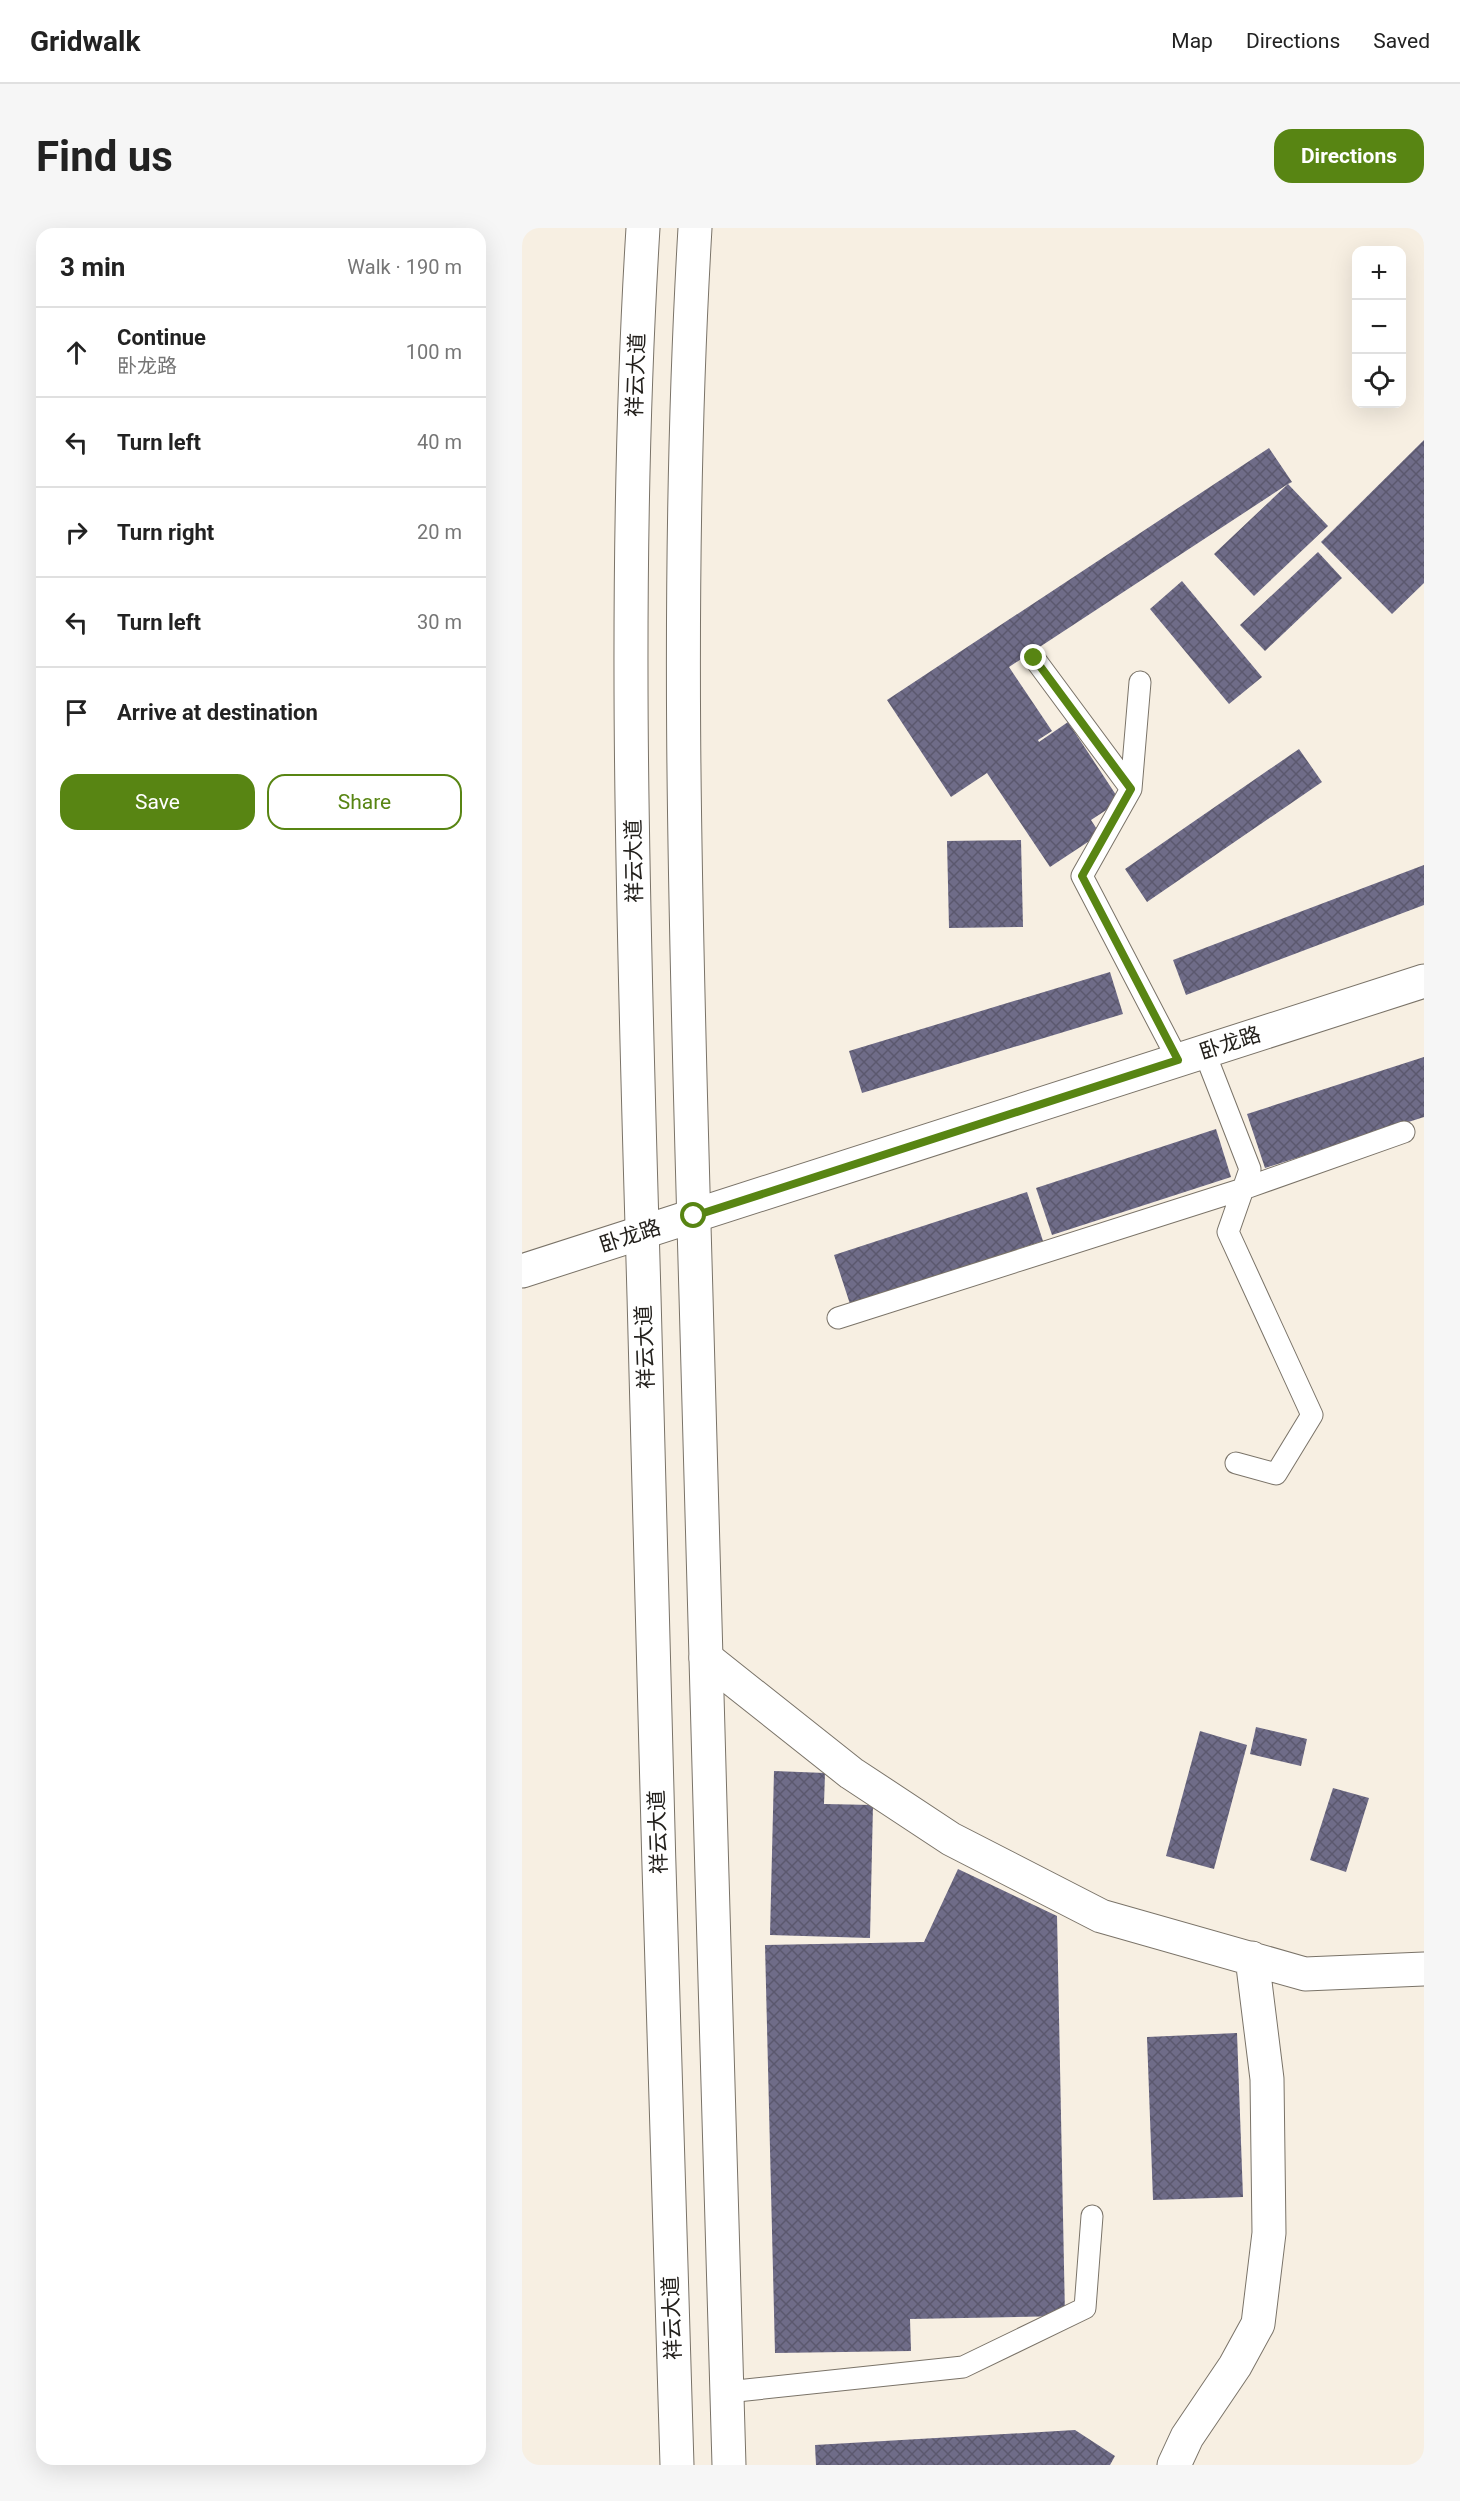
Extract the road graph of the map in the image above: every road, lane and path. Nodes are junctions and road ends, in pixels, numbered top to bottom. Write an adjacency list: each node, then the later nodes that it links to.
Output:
1 (643, 228): 11 (main road, 祥云大道)
2 (695, 228): 10 (main road)
3 (1034, 658): 5 (lane)
4 (1140, 682): 5 (lane)
5 (1131, 789): 7 (lane)
6 (1424, 981): 7 (main road, 卧龙路)
7 (1191, 1056): 9 (lane); 10 (main road, 卧龙路)
8 (1404, 1132): 9 (lane)
9 (1243, 1188): 13 (lane); 14 (lane)
10 (694, 1216): 11 (main road, 卧龙路); 15 (main road)
11 (642, 1232): 12 (main road, 卧龙路); 20 (main road, 祥云大道)
12 (522, 1271)
13 (838, 1318)
14 (1236, 1463)
15 (706, 1658): 16 (main road); 19 (main road)
16 (1252, 1958): 17 (main road); 22 (main road)
17 (1424, 1969)
18 (1092, 2216): 19 (lane)
19 (727, 2392): 21 (main road)
20 (677, 2465)
21 (729, 2465)
22 (1174, 2465)

